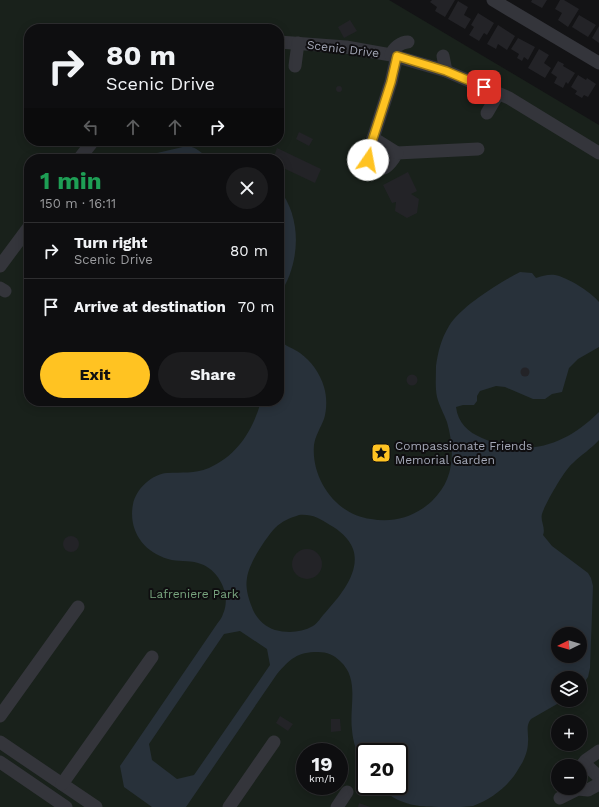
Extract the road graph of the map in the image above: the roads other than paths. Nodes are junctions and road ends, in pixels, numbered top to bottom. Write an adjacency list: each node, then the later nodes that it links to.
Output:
1 (493, 0): 7 (street)
2 (284, 42): 4 (street, Scenic Drive)
3 (408, 42): 5 (street)
4 (298, 43): 5 (street, Scenic Drive); 8 (street)
5 (394, 56): 9 (street, Scenic Drive); 12 (street)
6 (443, 56): 9 (street)
7 (599, 64)
8 (295, 66)
9 (446, 71): 10 (street, Scenic Drive)
10 (498, 94): 11 (street); 16 (street, Scenic Drive)
11 (487, 113)
12 (373, 138): 15 (street); 15 (street)
13 (89, 146): 17 (street)
14 (478, 149): 15 (street)
15 (397, 153)
16 (599, 153)
17 (83, 154)
18 (24, 234): 19 (street)
19 (0, 266)
20 (78, 607): 22 (street)
21 (152, 657): 30 (street)
22 (0, 716)
23 (0, 742): 30 (street)
24 (274, 742): 36 (street)
25 (599, 751): 26 (street)
26 (587, 761)
27 (0, 762): 34 (street)
28 (587, 768): 29 (street)
29 (599, 776)
30 (62, 784): 35 (street)
31 (599, 784): 33 (street)
32 (345, 795): 37 (street)
33 (560, 798)
34 (66, 807)
35 (96, 807)
36 (229, 807)
37 (337, 807)

